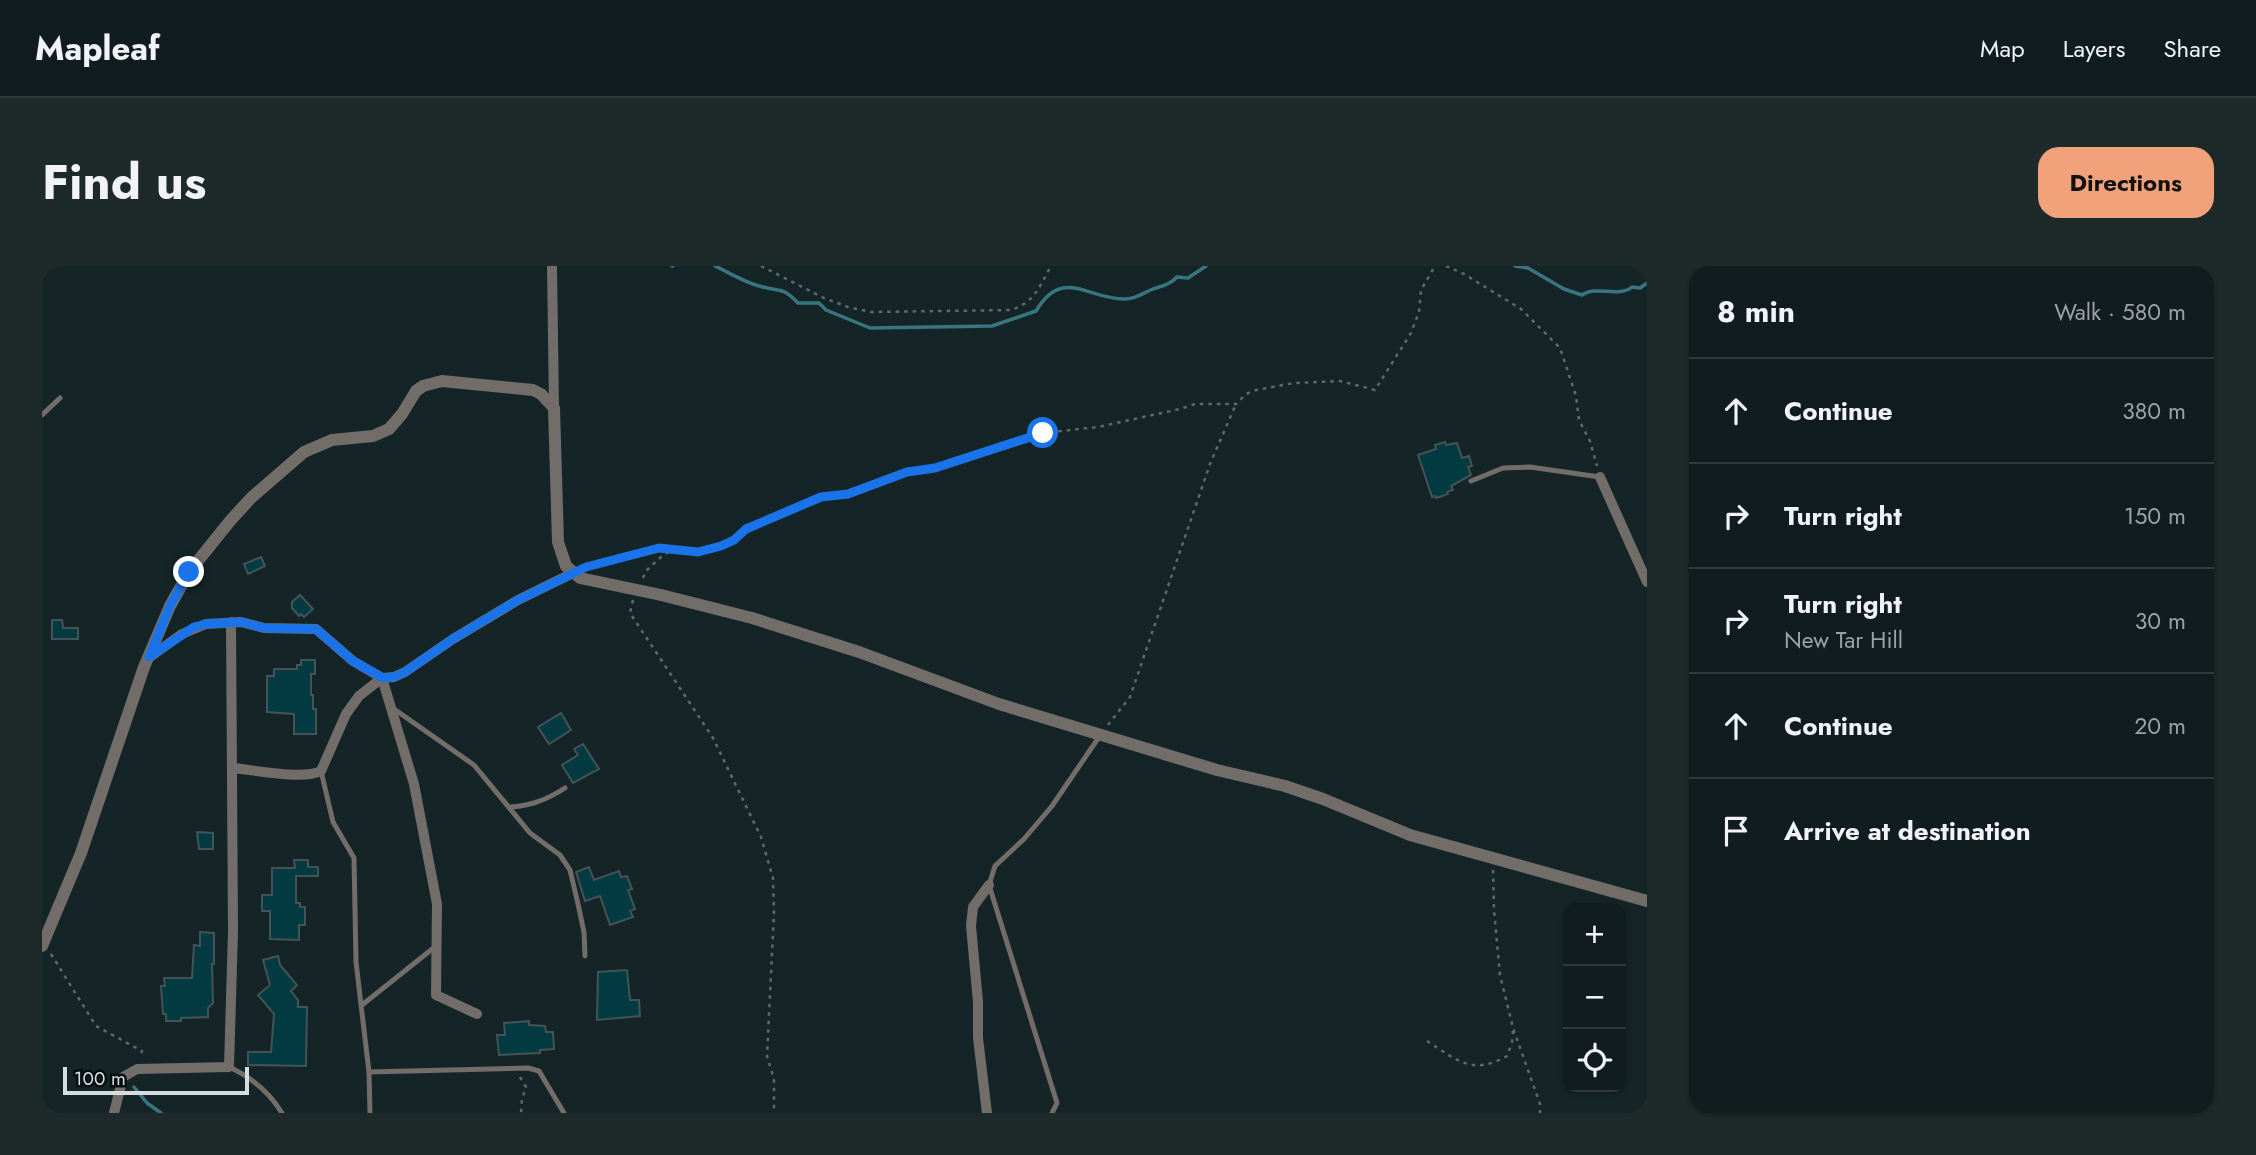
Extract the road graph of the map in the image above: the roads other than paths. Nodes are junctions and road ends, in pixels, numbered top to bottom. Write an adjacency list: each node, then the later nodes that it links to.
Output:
1 (552, 266): 3 (street)
2 (60, 398): 4 (lane)
3 (554, 408): 7 (street); 10 (street)
4 (42, 415)
5 (1600, 477): 6 (lane); 8 (street)
6 (1471, 481)
7 (573, 573): 11 (street); 13 (street)
8 (1647, 582)
9 (231, 622): 10 (street); 11 (street); 14 (street)
10 (149, 657): 20 (street)
11 (383, 678): 12 (street); 15 (street)
12 (391, 707): 17 (lane); 21 (street)
13 (1101, 734): 18 (lane); 19 (street)
14 (232, 768): 15 (street); 25 (street)
15 (321, 771): 23 (lane)
16 (565, 788): 17 (lane)
17 (509, 807): 22 (lane)
18 (989, 886): 31 (street); 32 (lane)
19 (1647, 901)
20 (43, 944)
21 (436, 947): 23 (lane); 24 (street)
22 (585, 956)
23 (362, 1005): 26 (lane)
24 (477, 1014)
25 (229, 1067): 27 (street); 28 (lane)
26 (369, 1072): 29 (lane); 30 (lane)
27 (114, 1113)
28 (282, 1113)
29 (370, 1113)
30 (564, 1113)
31 (987, 1113)
32 (1052, 1113)

